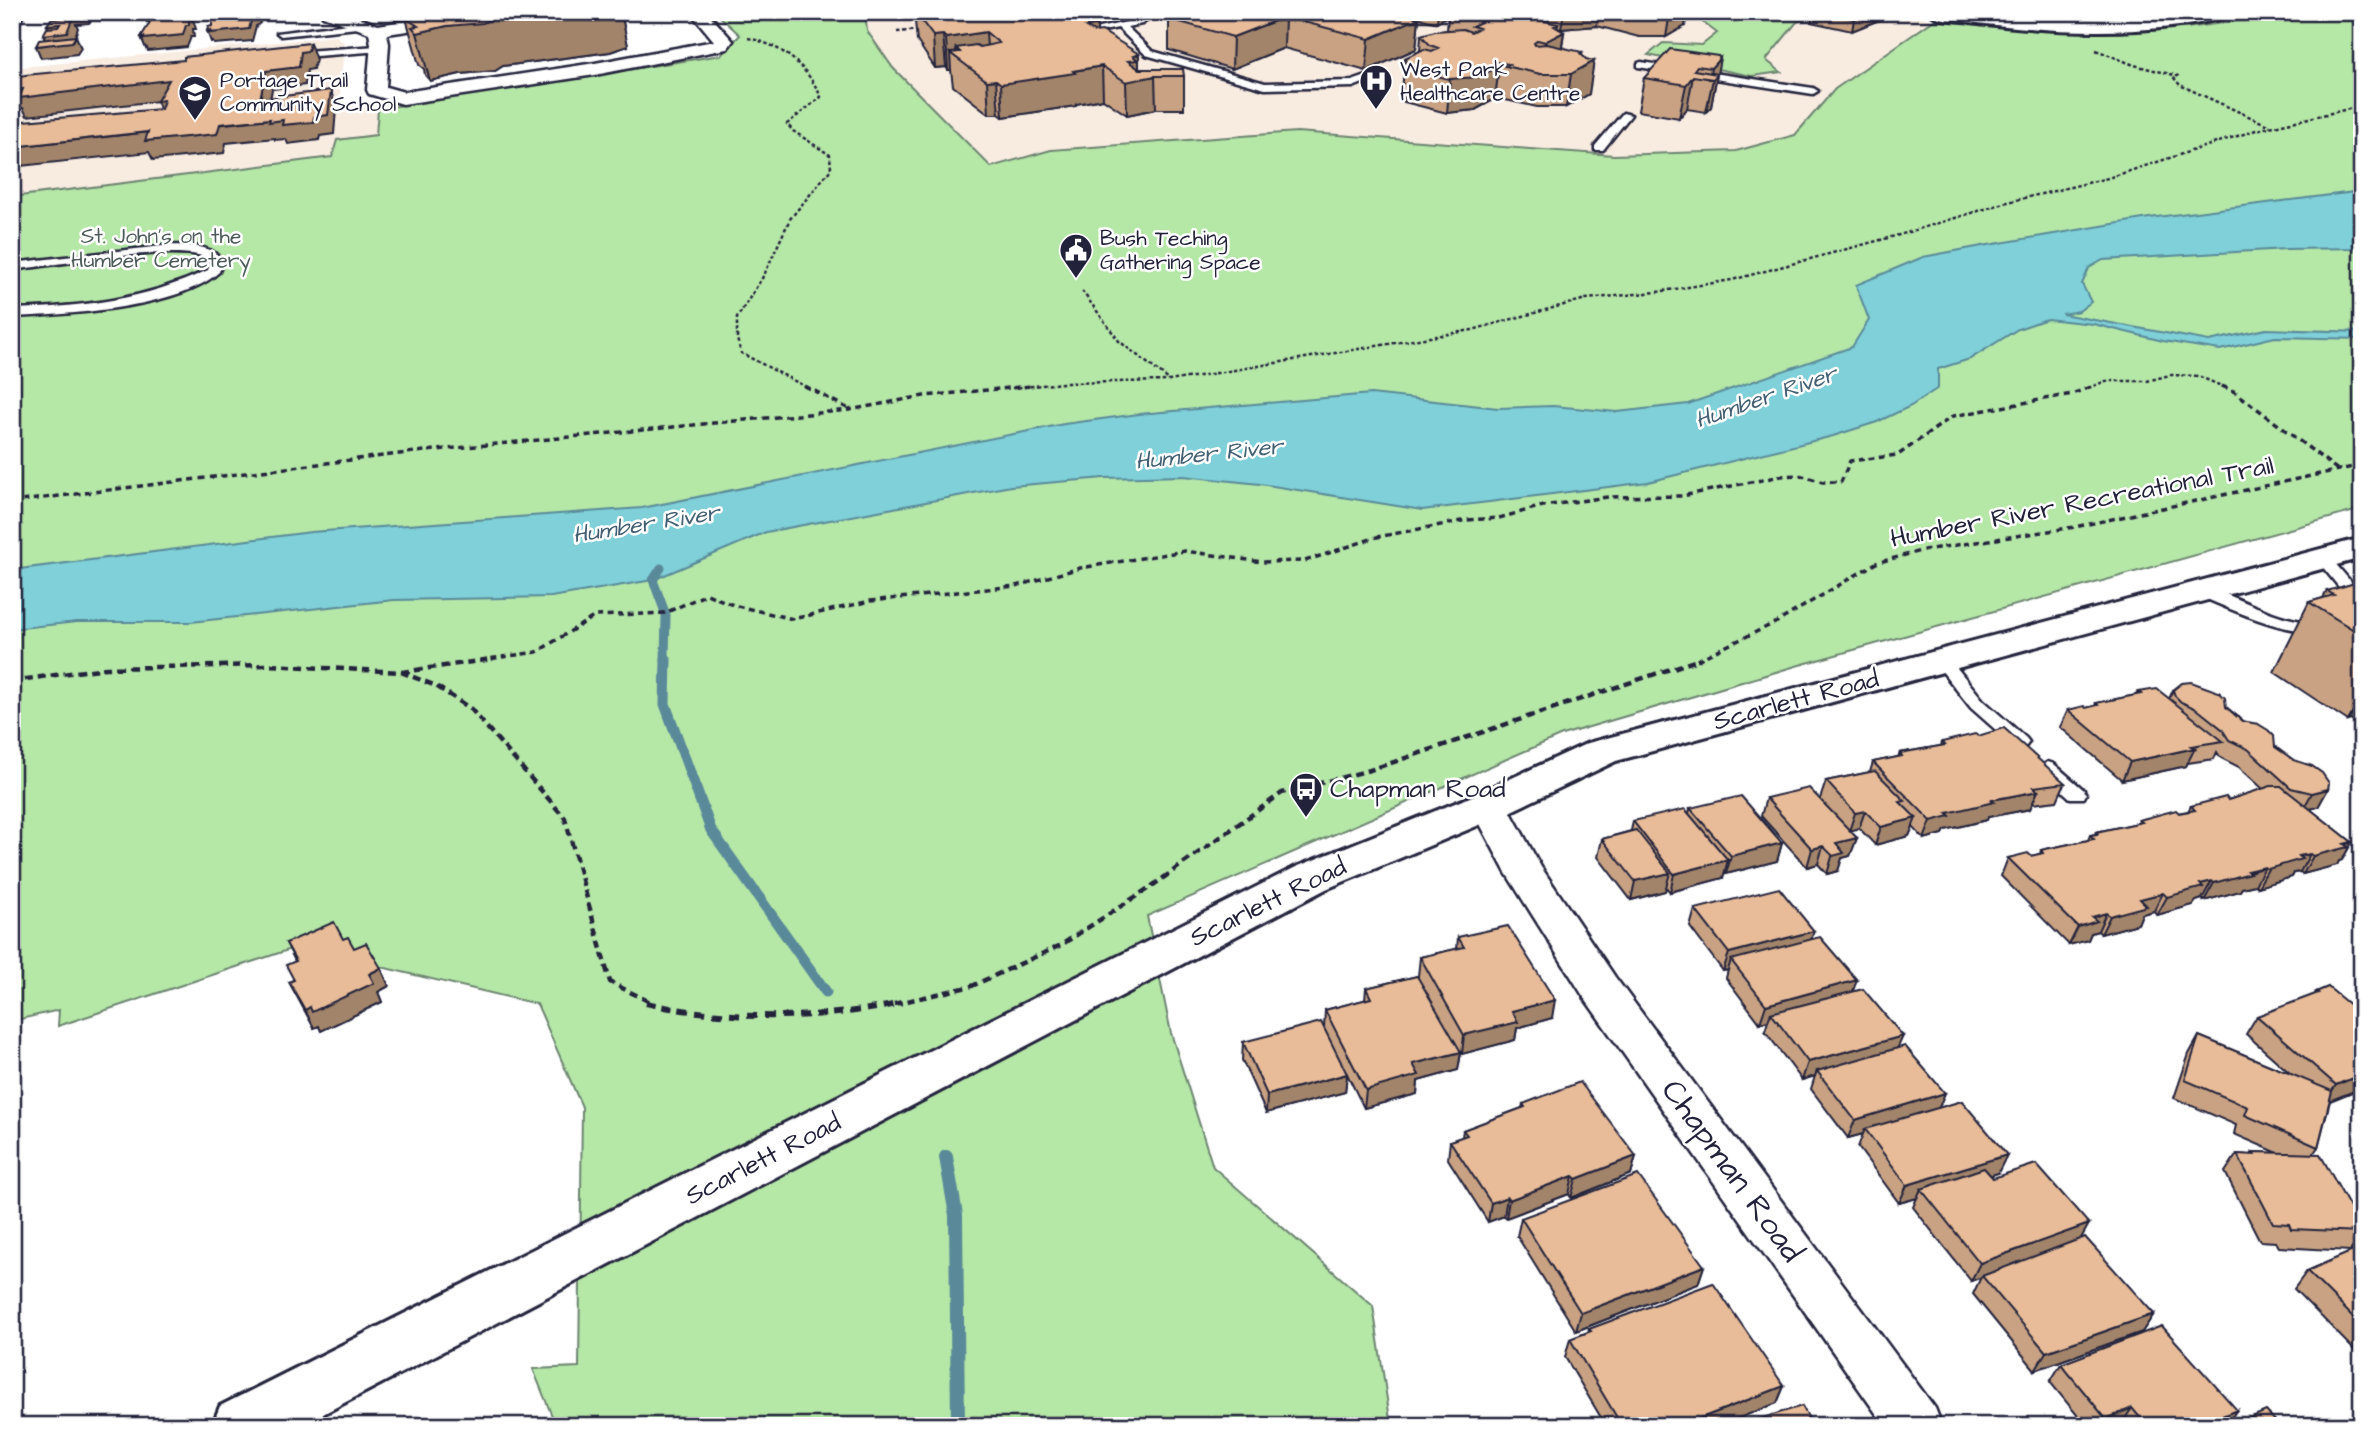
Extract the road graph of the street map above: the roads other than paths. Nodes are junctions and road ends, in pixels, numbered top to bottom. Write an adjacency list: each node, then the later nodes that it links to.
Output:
1 (17, 12): 8 (street)
2 (330, 12): 13 (street)
3 (502, 12): 13 (street)
4 (698, 12): 13 (street)
5 (1155, 12): 10 (lane)
6 (1938, 12): 7 (main road)
7 (2226, 12)
8 (12, 20)
9 (1085, 21): 11 (lane)
10 (1121, 26): 11 (lane); 18 (lane)
11 (1094, 30): 15 (lane)
12 (281, 33): 13 (lane)
13 (373, 35): 14 (lane); 16 (lane)
14 (310, 36)
15 (1101, 40)
16 (276, 56)
17 (1641, 65): 19 (lane)
18 (1375, 76)
19 (1812, 91)
20 (1626, 115): 21 (lane)
21 (1599, 148)
22 (12, 267): 23 (lane)
23 (12, 313)
24 (2362, 548): 25 (main road, Scarlett Road)
25 (2323, 558): 26 (main road, Scarlett Road); 27 (lane)
26 (2201, 591): 28 (lane); 29 (main road, Scarlett Road)
27 (2362, 606)
28 (2362, 614)
29 (1942, 661): 30 (lane); 31 (main road, Scarlett Road)
30 (2077, 794)
31 (1489, 805): 32 (main road, Scarlett Road); 33 (street, Chapman Road)
32 (241, 1426)
33 (1916, 1426)

